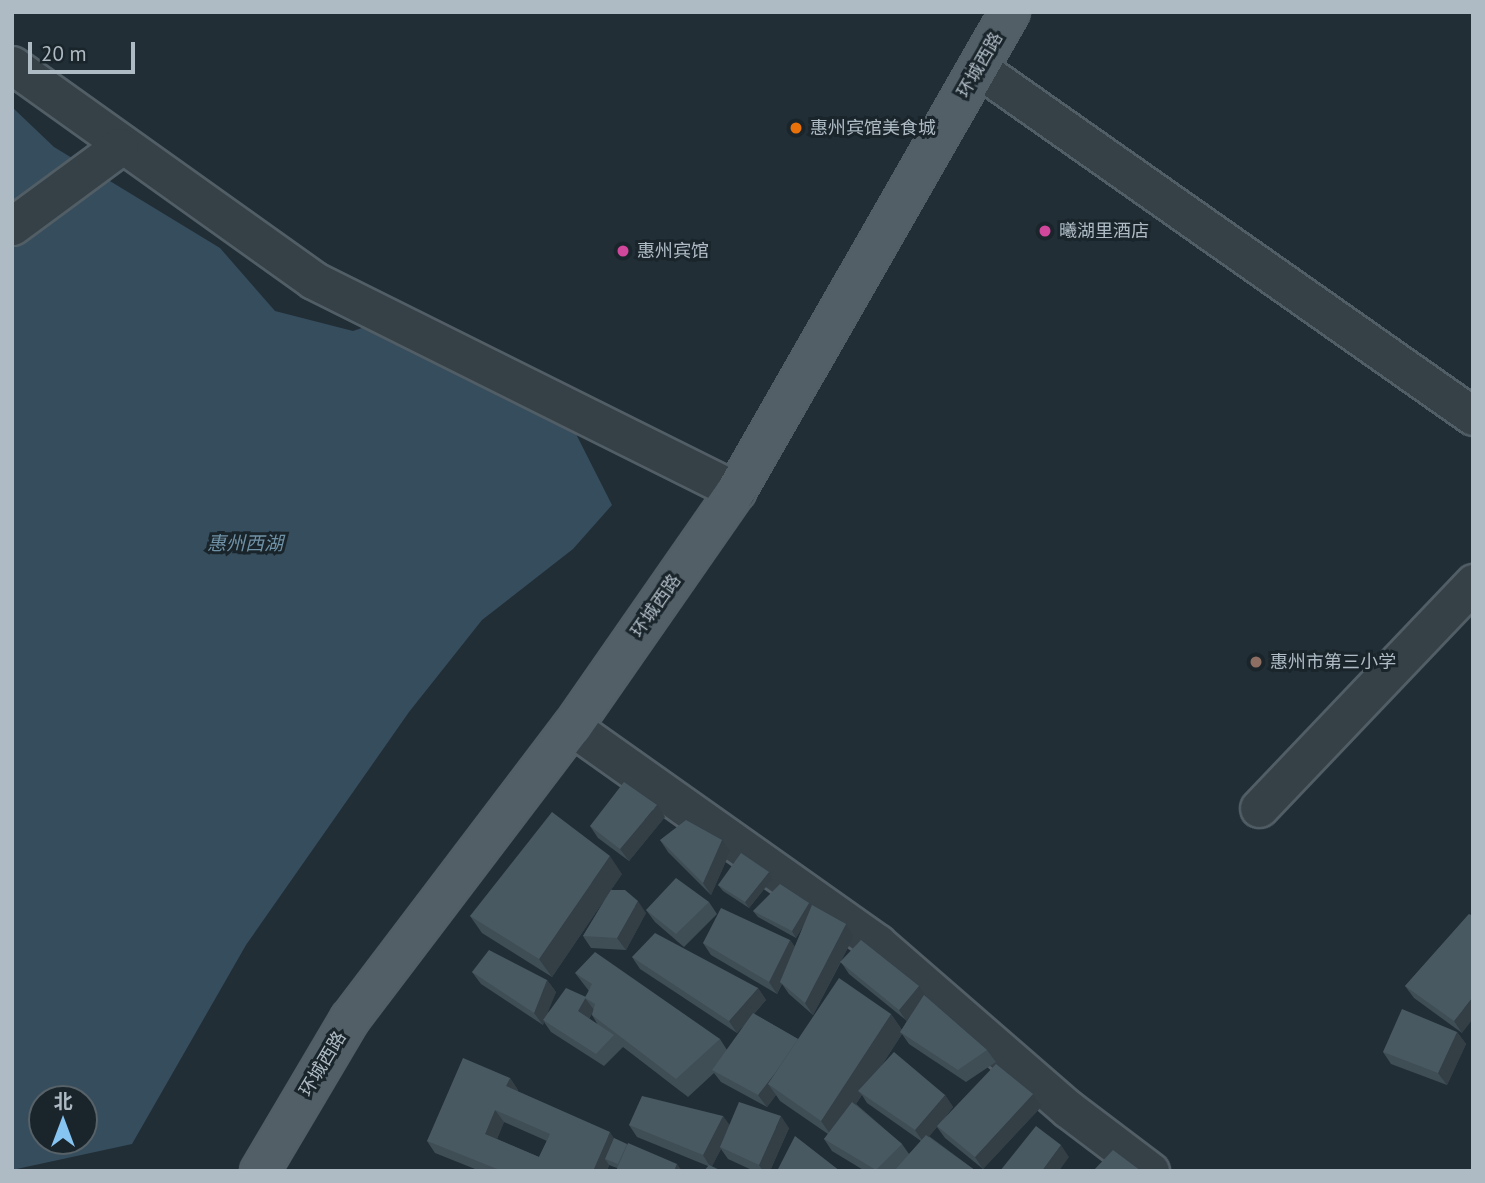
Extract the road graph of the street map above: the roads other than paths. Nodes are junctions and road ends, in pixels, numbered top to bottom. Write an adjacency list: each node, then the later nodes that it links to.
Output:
1 (1010, 12): 3 (main road, 环城西路)
2 (12, 65): 4 (street)
3 (978, 68): 6 (street); 7 (main road, 环城西路)
4 (119, 147): 5 (street); 7 (street)
5 (12, 226)
6 (1473, 416)
7 (736, 491): 9 (main road, 环城西路)
8 (1473, 583): 10 (street)
9 (572, 727): 11 (main road, 环城西路); 12 (street)
10 (1259, 808)
11 (260, 1171)
12 (1150, 1171)

